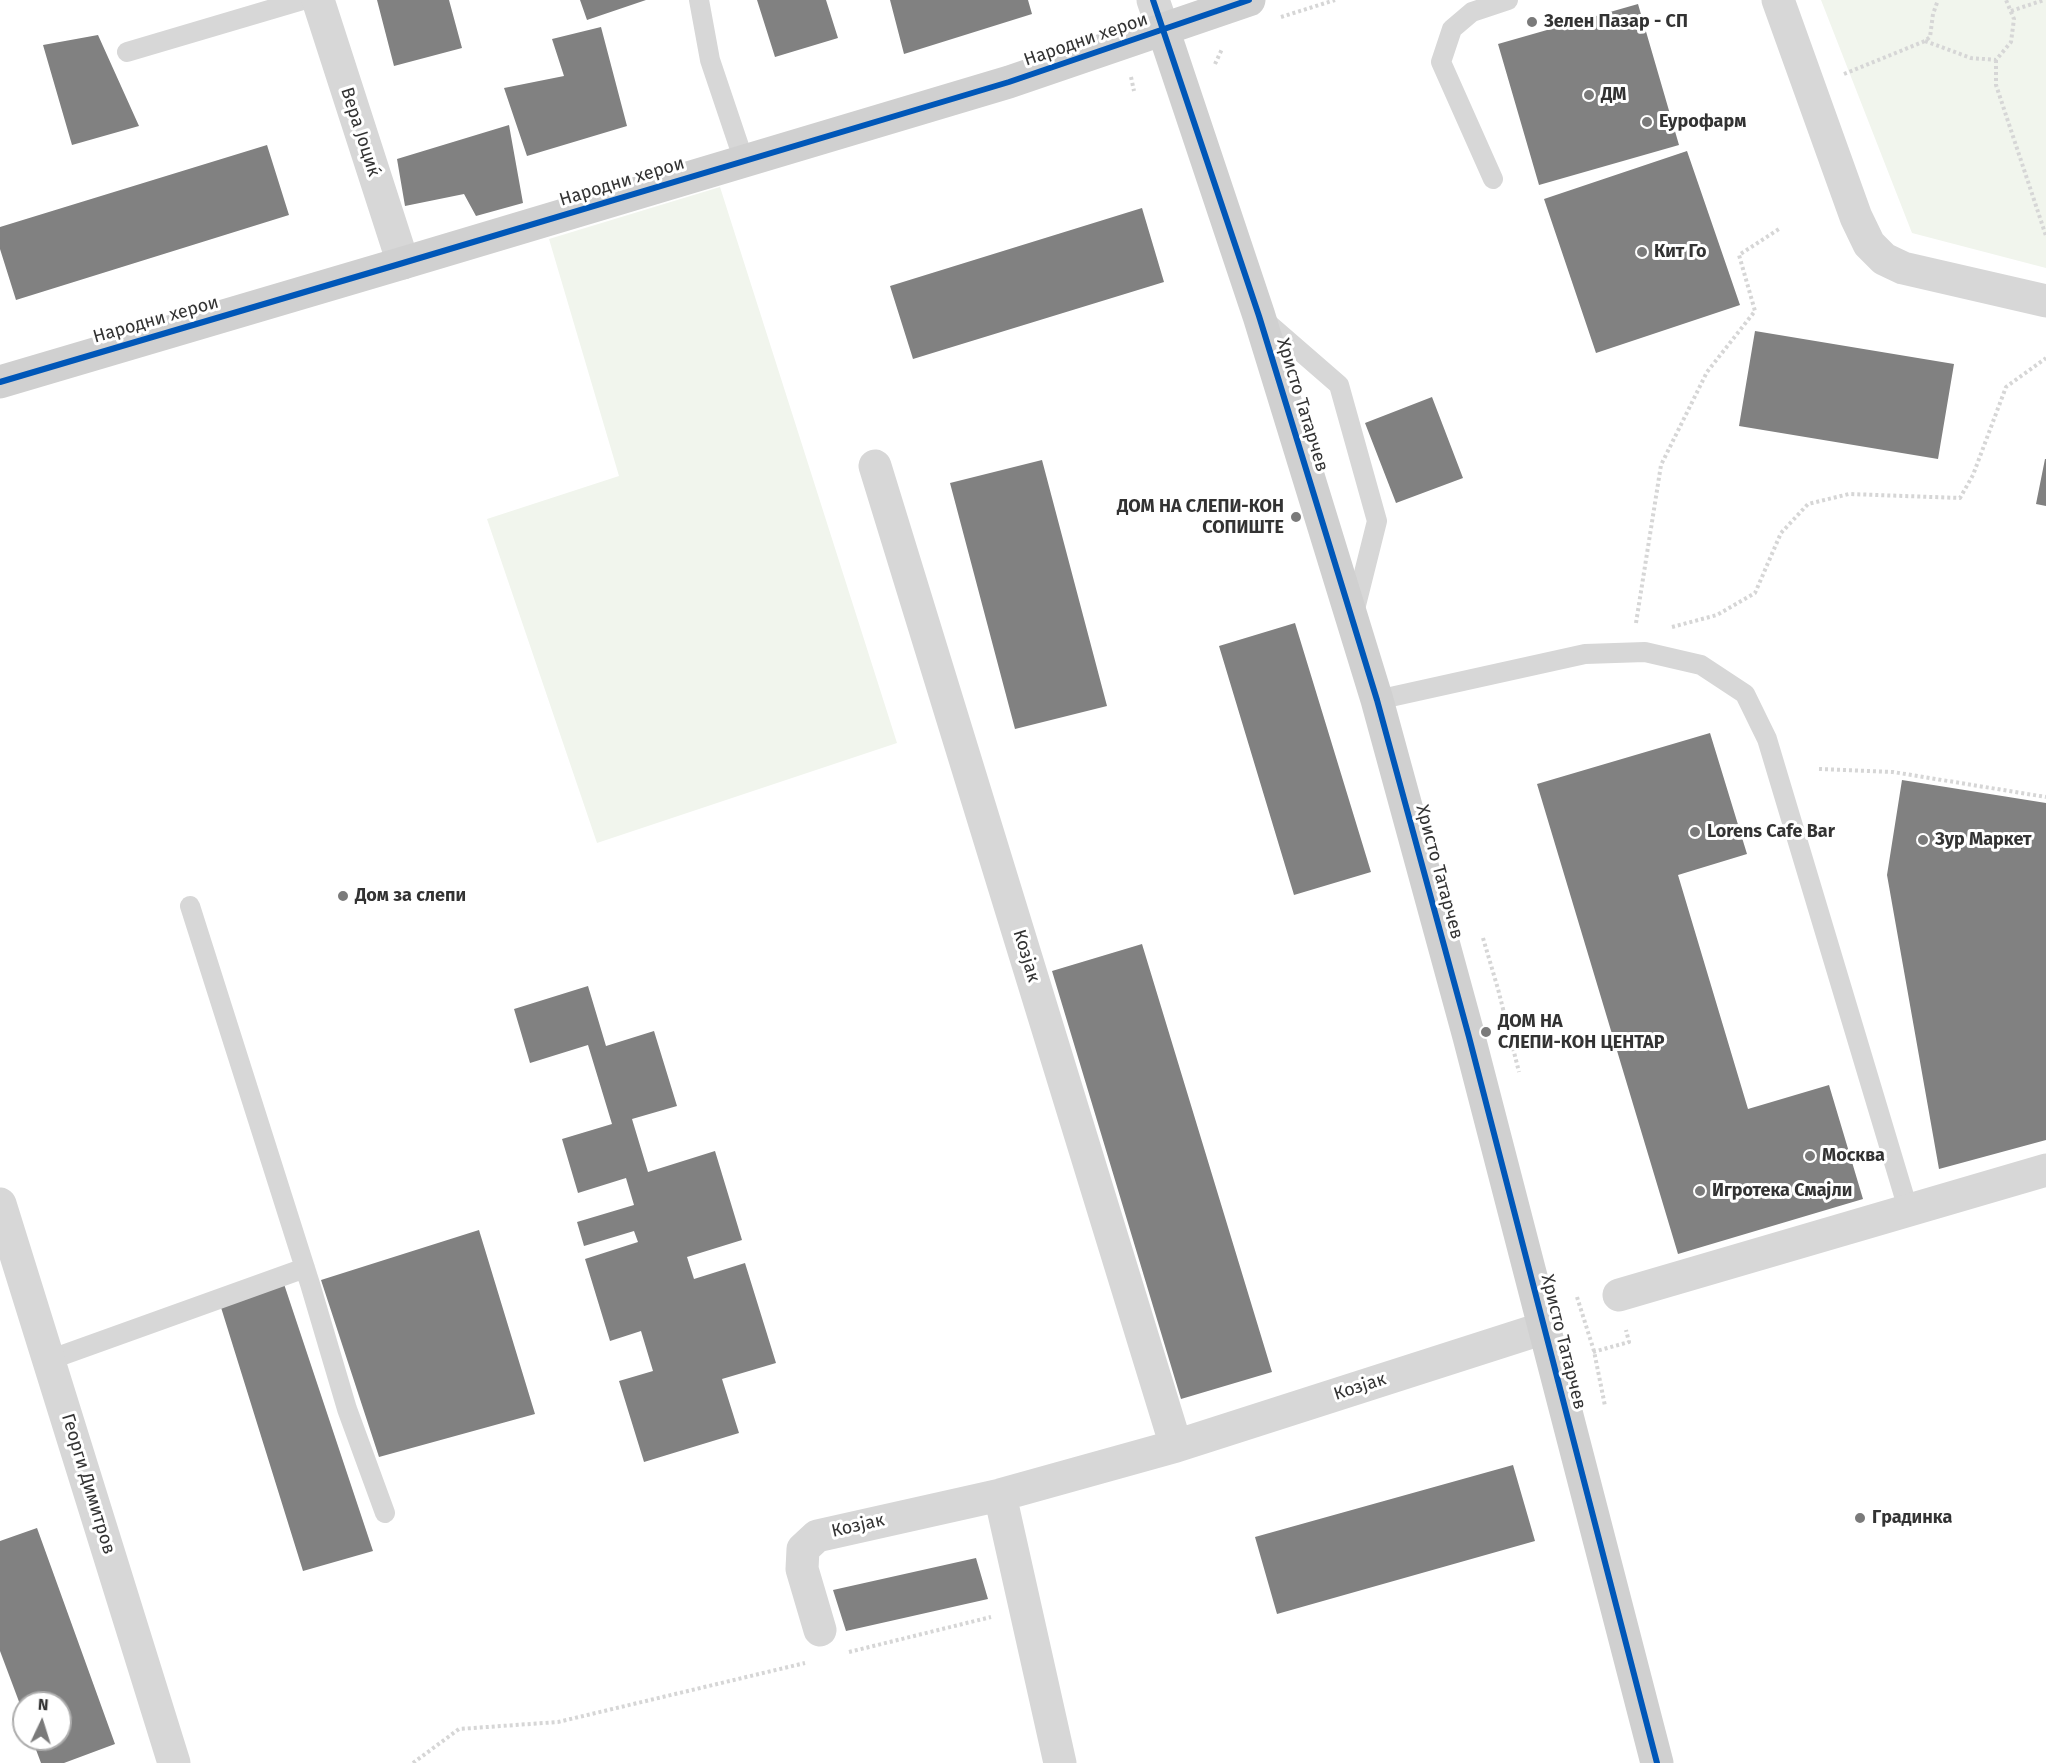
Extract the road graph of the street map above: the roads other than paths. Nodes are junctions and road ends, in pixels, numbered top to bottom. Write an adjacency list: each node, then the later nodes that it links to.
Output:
1 (303, 0): 8 (lane)
2 (318, 0): 11 (street, Вера Јоциќ)
3 (699, 0): 9 (lane)
4 (1249, 0): 7 (street, Народни херои)
5 (1508, 0): 10 (lane)
6 (1778, 0): 12 (street)
7 (1158, 14): 9 (street, Народни херои); 13 (street, Христо Татарчев)
8 (127, 52)
9 (744, 161): 11 (street, Народни херои)
10 (1492, 179)
11 (404, 264): 14 (street, Народни херои)
12 (2046, 301)
13 (1259, 316): 16 (street, Христо Татарчев); 16 (lane)
14 (0, 381)
15 (875, 466): 26 (street, Козјак)
16 (1353, 618): 17 (street, Христо Татарчев)
17 (1377, 700): 21 (lane); 24 (street, Христо Татарчев)
18 (190, 906): 22 (lane)
19 (2046, 1170): 21 (street)
20 (0, 1204): 25 (street, Георги Димитров)
21 (1908, 1209): 23 (street)
22 (305, 1268): 25 (lane); 28 (lane)
23 (1619, 1295)
24 (1544, 1328): 26 (street, Козјак); 32 (street, Христо Татарчев)
25 (49, 1360): 30 (street, Георги Димитров)
26 (1176, 1446): 27 (street, Козјак)
27 (1000, 1495): 29 (street, Козјак); 31 (street)
28 (385, 1513)
29 (826, 1648)
30 (174, 1763)
31 (1060, 1763)
32 (1657, 1763)

